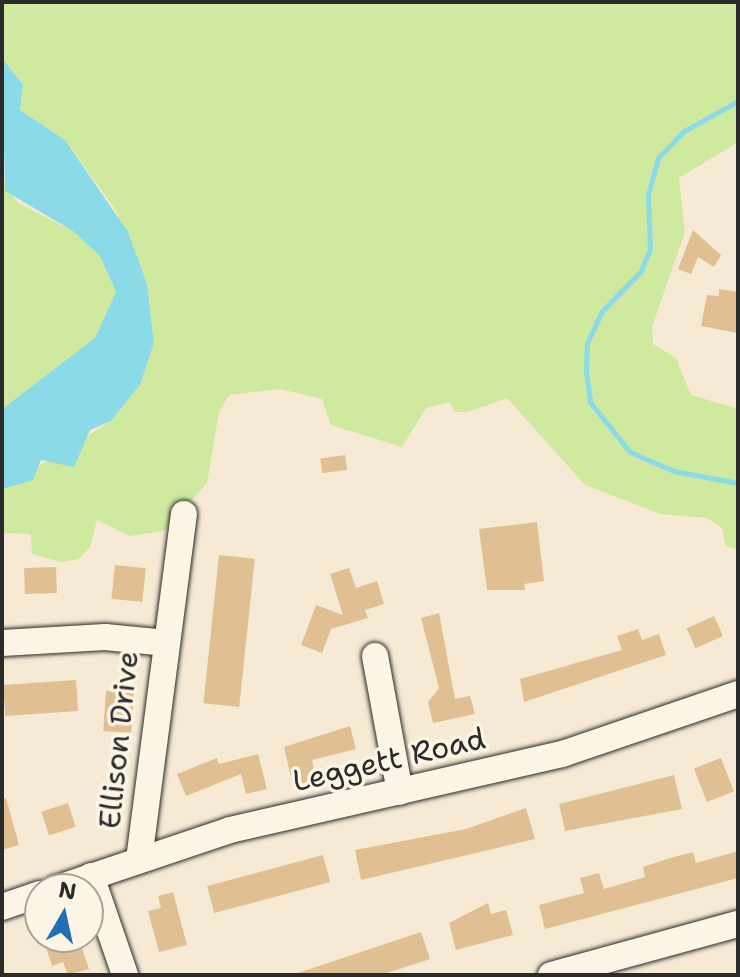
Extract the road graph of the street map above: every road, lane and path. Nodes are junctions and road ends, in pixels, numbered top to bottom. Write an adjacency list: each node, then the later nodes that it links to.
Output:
1 (184, 514): 3 (street)
2 (2, 643): 3 (street, Ellison Drive)
3 (167, 643): 7 (street, Ellison Drive)
4 (375, 656): 6 (street)
5 (735, 702): 6 (street, Leggett Road)
6 (400, 792): 7 (street, Leggett Road)
7 (139, 860): 8 (street, Leggett Road)
8 (100, 873)
9 (24, 899): 10 (street)
10 (2, 907)
11 (104, 914): 13 (street)
12 (738, 924): 14 (street)
13 (125, 975)
14 (551, 975)

